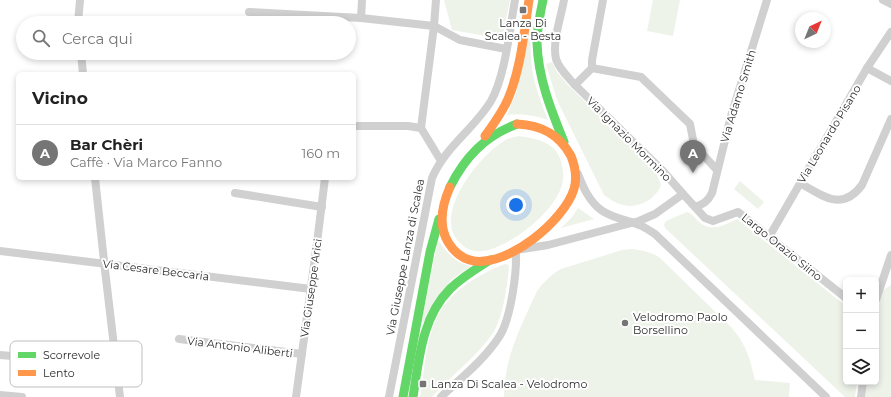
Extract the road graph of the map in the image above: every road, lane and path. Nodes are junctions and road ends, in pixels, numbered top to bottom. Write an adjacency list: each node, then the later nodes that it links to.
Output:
1 (80, 0): 13 (street)
2 (362, 0): 16 (street)
3 (436, 0): 17 (street)
4 (515, 0): 19 (street, Via Giuseppe Lanza di Scalea)
5 (529, 0): 30 (street)
6 (543, 0): 29 (street)
7 (564, 0): 25 (street)
8 (603, 0): 21 (street)
9 (767, 0): 33 (street, Via Adamo Smith)
10 (883, 0): 11 (street)
11 (891, 4)
12 (250, 12): 14 (street)
13 (79, 16)
14 (324, 16)
15 (356, 18): 16 (street)
16 (361, 18): 17 (street)
17 (434, 26): 19 (street); 28 (street)
18 (891, 32): 22 (street, Via Leonardo Pisano)
19 (506, 49): 31 (street, Via Giuseppe Lanza di Scalea)
20 (82, 60): 23 (street)
21 (592, 68): 25 (street); 33 (street)
22 (867, 68): 24 (street); 36 (street, Via Leonardo Pisano)
23 (83, 72)
24 (891, 81)
25 (575, 85): 38 (street, Via Ignazio Mormino)
26 (891, 119): 36 (street)
27 (356, 126): 28 (street)
28 (420, 128): 31 (street)
29 (566, 147): 30 (street); 32 (street)
30 (471, 154): 39 (street)
31 (441, 161): 65 (street, Via Giuseppe Lanza di Scalea)
32 (574, 166): 43 (street); 46 (street)
33 (717, 170): 40 (street, Via Adamo Smith)
34 (96, 180): 50 (street)
35 (325, 180): 41 (street, Via Giuseppe Arici)
36 (800, 183): 44 (street, Via Leonardo Pisano)
37 (235, 193): 41 (street)
38 (684, 194): 40 (street, Via Ignazio Mormino); 42 (street)
39 (446, 197): 49 (street); 66 (street)
40 (695, 206): 44 (street, Largo Orazio Siino)
41 (322, 207): 51 (street, Via Giuseppe Arici)
42 (655, 214): 43 (street); 45 (street)
43 (634, 223): 45 (street); 46 (street)
44 (769, 237): 53 (street, Largo Orazio Siino)
45 (663, 242): 69 (street)
46 (516, 250): 49 (street); 68 (street)
47 (0, 251): 50 (street, Via Cesare Beccaria)
48 (891, 255): 52 (street)
49 (491, 260): 67 (street)
50 (104, 264): 51 (street, Via Cesare Beccaria); 55 (street)
51 (311, 289): 56 (street, Via Giuseppe Arici)
52 (879, 291)
53 (843, 296)
54 (179, 339): 56 (street, Via Antonio Aliberti)
55 (114, 341)
56 (302, 354): 64 (street, Via Giuseppe Arici)
57 (0, 355): 58 (street)
58 (10, 356)
59 (863, 385): 70 (street)
60 (119, 387): 63 (street)
61 (0, 395): 62 (street)
62 (22, 397)
63 (120, 397)
64 (296, 397)
65 (389, 397)
66 (403, 397)
67 (413, 397)
68 (441, 397)
69 (826, 397)
70 (862, 397)

